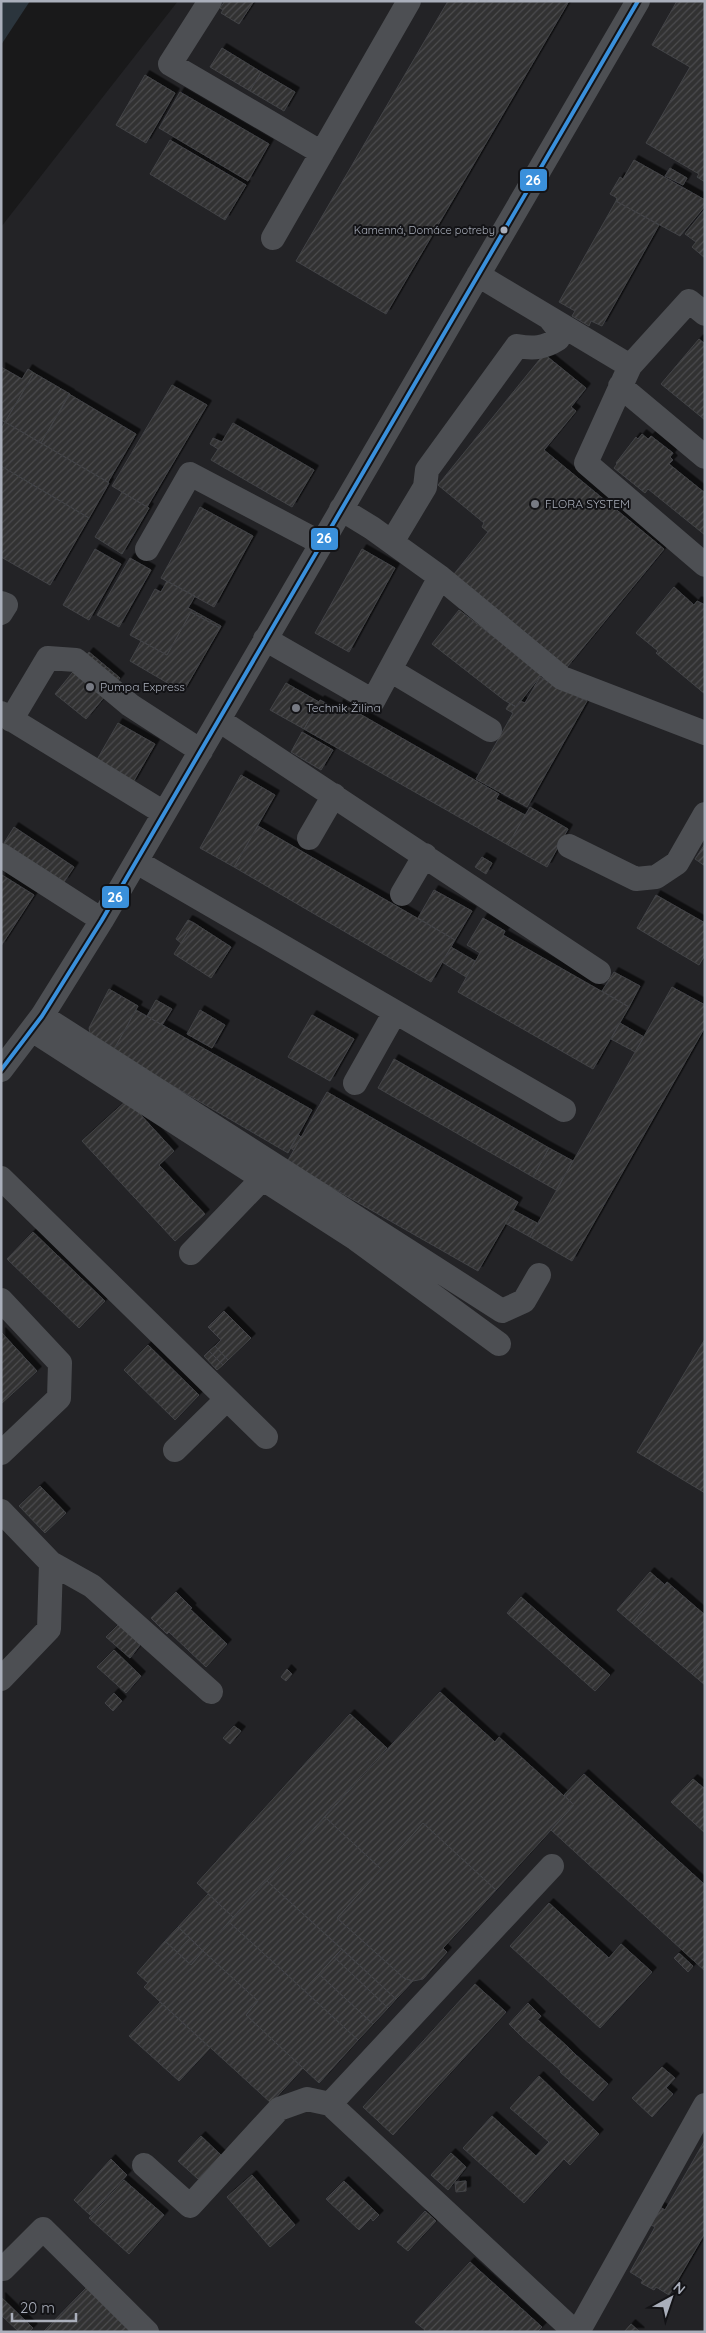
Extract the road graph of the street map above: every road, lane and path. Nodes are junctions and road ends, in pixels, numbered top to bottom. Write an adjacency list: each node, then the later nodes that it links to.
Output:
1 (210, 1): 4 (street)
2 (409, 1): 4 (street)
3 (638, 1): 6 (street)
4 (322, 153): 5 (street)
5 (273, 238)
6 (478, 274): 8 (street); 11 (street)
7 (705, 314): 9 (street)
8 (551, 320): 9 (street); 12 (street)
9 (625, 376): 10 (street); 15 (street)
10 (705, 457)
11 (341, 509): 12 (street); 13 (street)
12 (392, 542): 16 (street)
13 (321, 544): 14 (street); 19 (street)
14 (147, 549)
15 (705, 565)
16 (440, 577): 20 (street); 24 (street)
17 (1, 603): 18 (street)
18 (1, 613)
19 (266, 639): 20 (street); 22 (street)
20 (390, 670): 23 (street)
21 (6, 716): 25 (street); 27 (street)
22 (219, 720): 25 (street); 26 (street)
23 (490, 730)
24 (705, 733)
25 (201, 751): 27 (street)
26 (334, 795): 29 (street); 32 (street)
27 (164, 813): 33 (street)
28 (705, 814): 30 (street)
29 (309, 838)
30 (569, 846)
31 (1, 855): 35 (street)
32 (424, 856): 34 (street); 36 (street)
33 (136, 862): 35 (street); 37 (street)
34 (402, 894)
35 (102, 920): 38 (street)
36 (599, 972)
37 (395, 1012): 40 (street); 41 (street)
38 (37, 1023): 39 (street); 43 (street); 45 (street)
39 (1, 1070)
40 (355, 1083)
41 (564, 1110)
42 (1, 1178): 48 (street)
43 (262, 1179): 44 (street); 47 (street)
44 (191, 1253)
45 (539, 1274)
46 (1, 1300): 51 (street)
47 (499, 1344)
48 (227, 1399): 49 (street); 50 (street)
49 (266, 1437)
50 (175, 1450)
51 (1, 1453)
52 (1, 1511): 53 (street)
53 (51, 1563): 54 (street); 55 (street)
54 (1, 1679)
55 (211, 1692)
56 (552, 1866): 57 (street)
57 (330, 2104): 59 (street); 62 (street)
58 (705, 2105): 62 (street)
59 (144, 2165)
60 (3, 2269): 61 (street)
61 (148, 2332)
62 (576, 2332)

